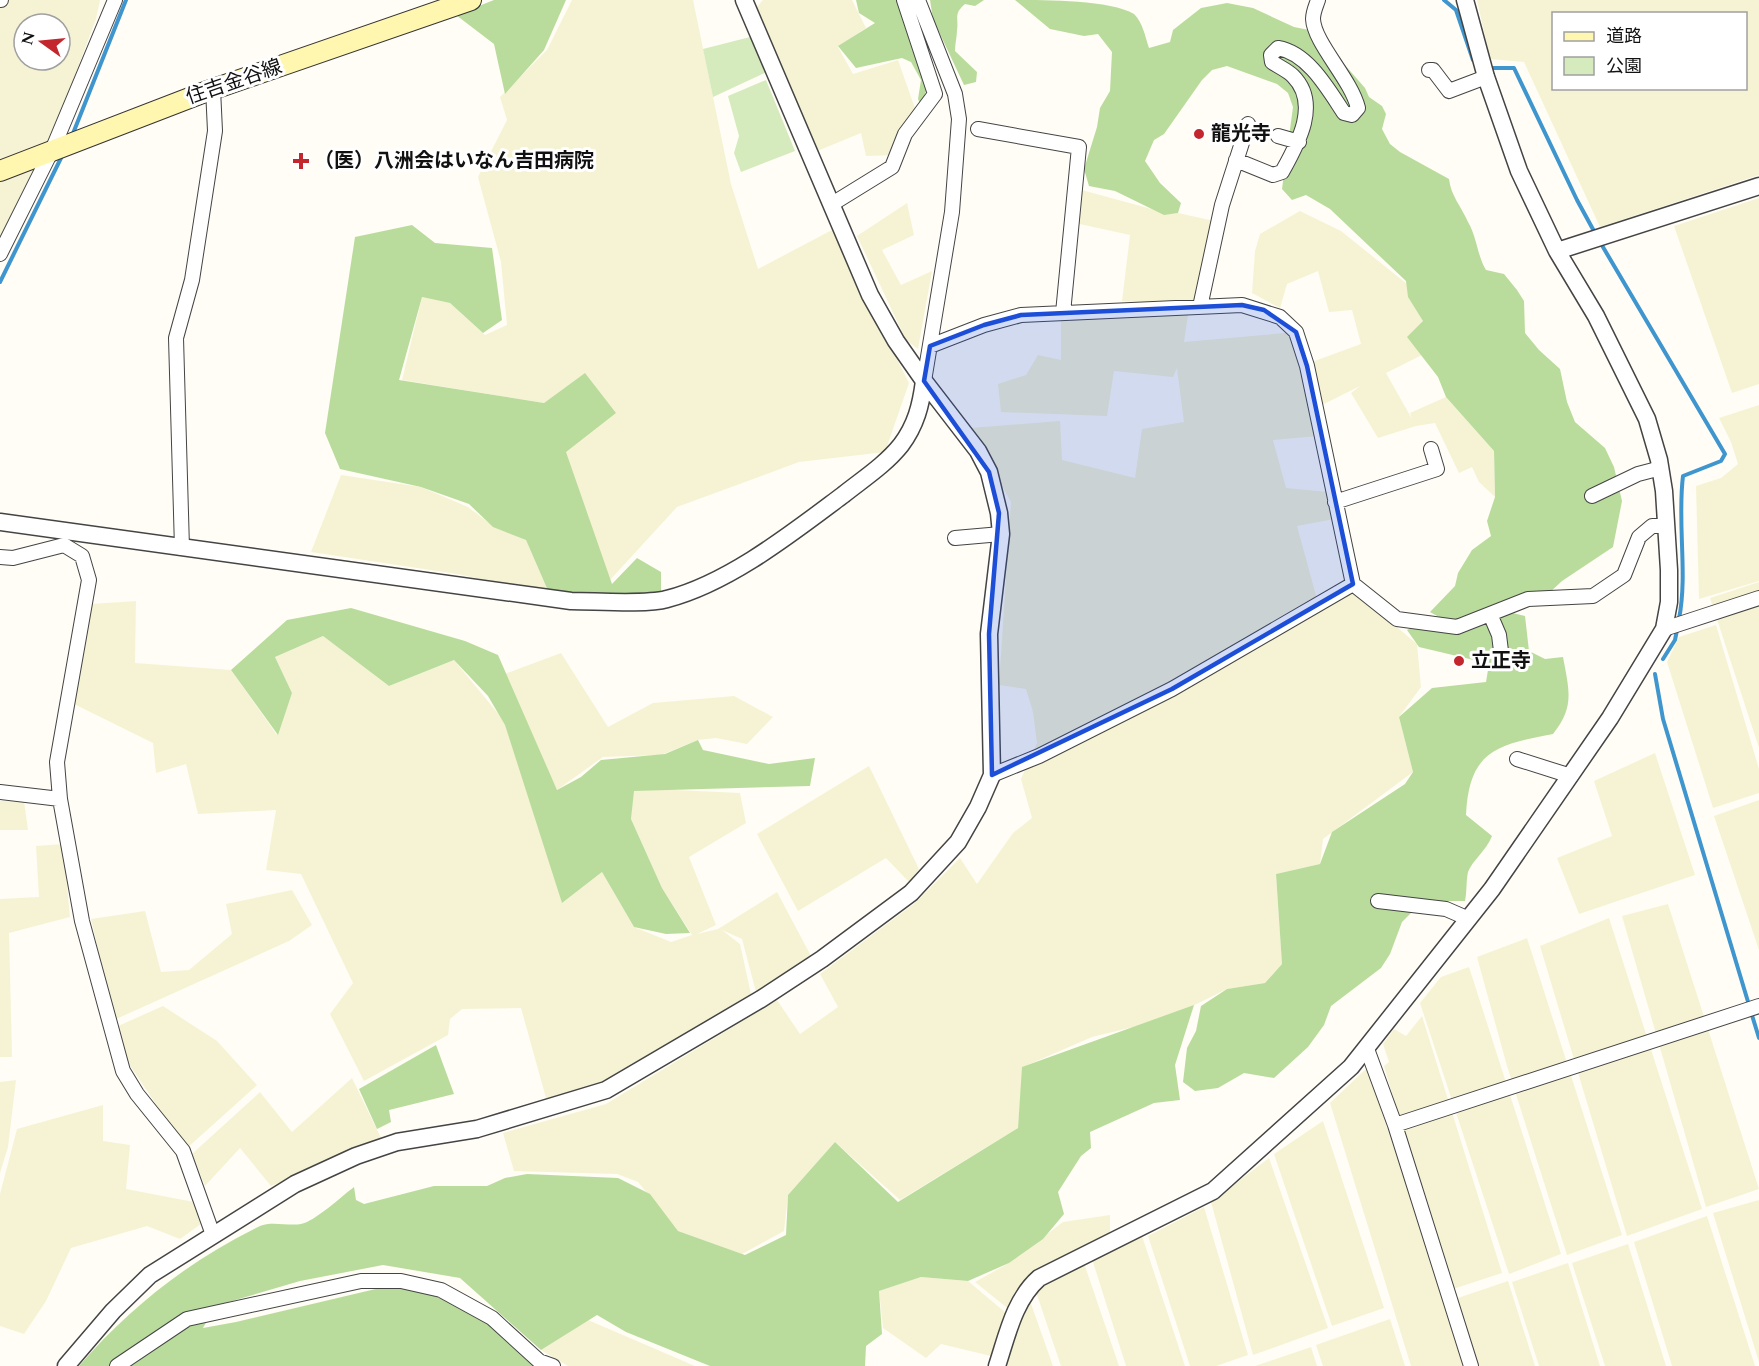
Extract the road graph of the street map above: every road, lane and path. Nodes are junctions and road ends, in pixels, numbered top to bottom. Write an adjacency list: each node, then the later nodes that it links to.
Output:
1 (115, 0): 15 (street)
2 (471, 0): 10 (main road, 住吉金谷線)
3 (744, 0): 19 (street)
4 (904, 0): 19 (street)
5 (918, 0): 24 (street)
6 (1318, 0): 14 (street)
7 (1465, 0): 9 (street)
8 (1429, 70): 9 (street)
9 (1484, 72): 20 (street)
10 (213, 89): 15 (main road, 住吉金谷線); 34 (street)
11 (1248, 124): 16 (street)
12 (978, 129): 23 (street)
13 (1278, 136): 14 (street)
14 (1299, 142): 16 (street)
15 (53, 148): 17 (main road, 住吉金谷線); 21 (street)
16 (1236, 160): 22 (street)
17 (0, 171)
18 (1759, 186): 20 (street)
19 (832, 204): 25 (street)
20 (1557, 251): 27 (street)
21 (0, 254)
22 (1200, 307): 23 (street); 29 (street)
23 (1063, 313): 24 (street)
24 (930, 346): 25 (street)
25 (924, 381): 32 (street); 34 (street)
26 (1431, 449): 29 (street)
27 (1661, 468): 28 (street); 31 (street)
28 (1592, 496)
29 (1335, 502): 36 (street)
30 (0, 522): 34 (street)
31 (1667, 526): 38 (street); 39 (street)
32 (1001, 534): 33 (street); 42 (street)
33 (955, 538)
34 (182, 548)
35 (0, 557): 45 (street)
36 (1353, 584): 38 (street); 42 (street)
37 (1759, 598): 39 (street)
38 (1490, 614): 40 (street)
39 (1672, 627): 43 (street)
40 (1502, 659)
41 (1517, 759): 43 (street)
42 (992, 775): 51 (street)
43 (1571, 776): 47 (street)
44 (0, 792): 45 (street)
45 (60, 799): 51 (street)
46 (1378, 901): 47 (street)
47 (1469, 919): 49 (street)
48 (1758, 1006): 50 (street)
49 (1367, 1049): 50 (street); 55 (street)
50 (1395, 1125): 56 (street)
51 (213, 1235): 52 (street)
52 (66, 1366)
53 (117, 1366): 54 (street)
54 (553, 1366)
55 (997, 1366)
56 (1471, 1366)

